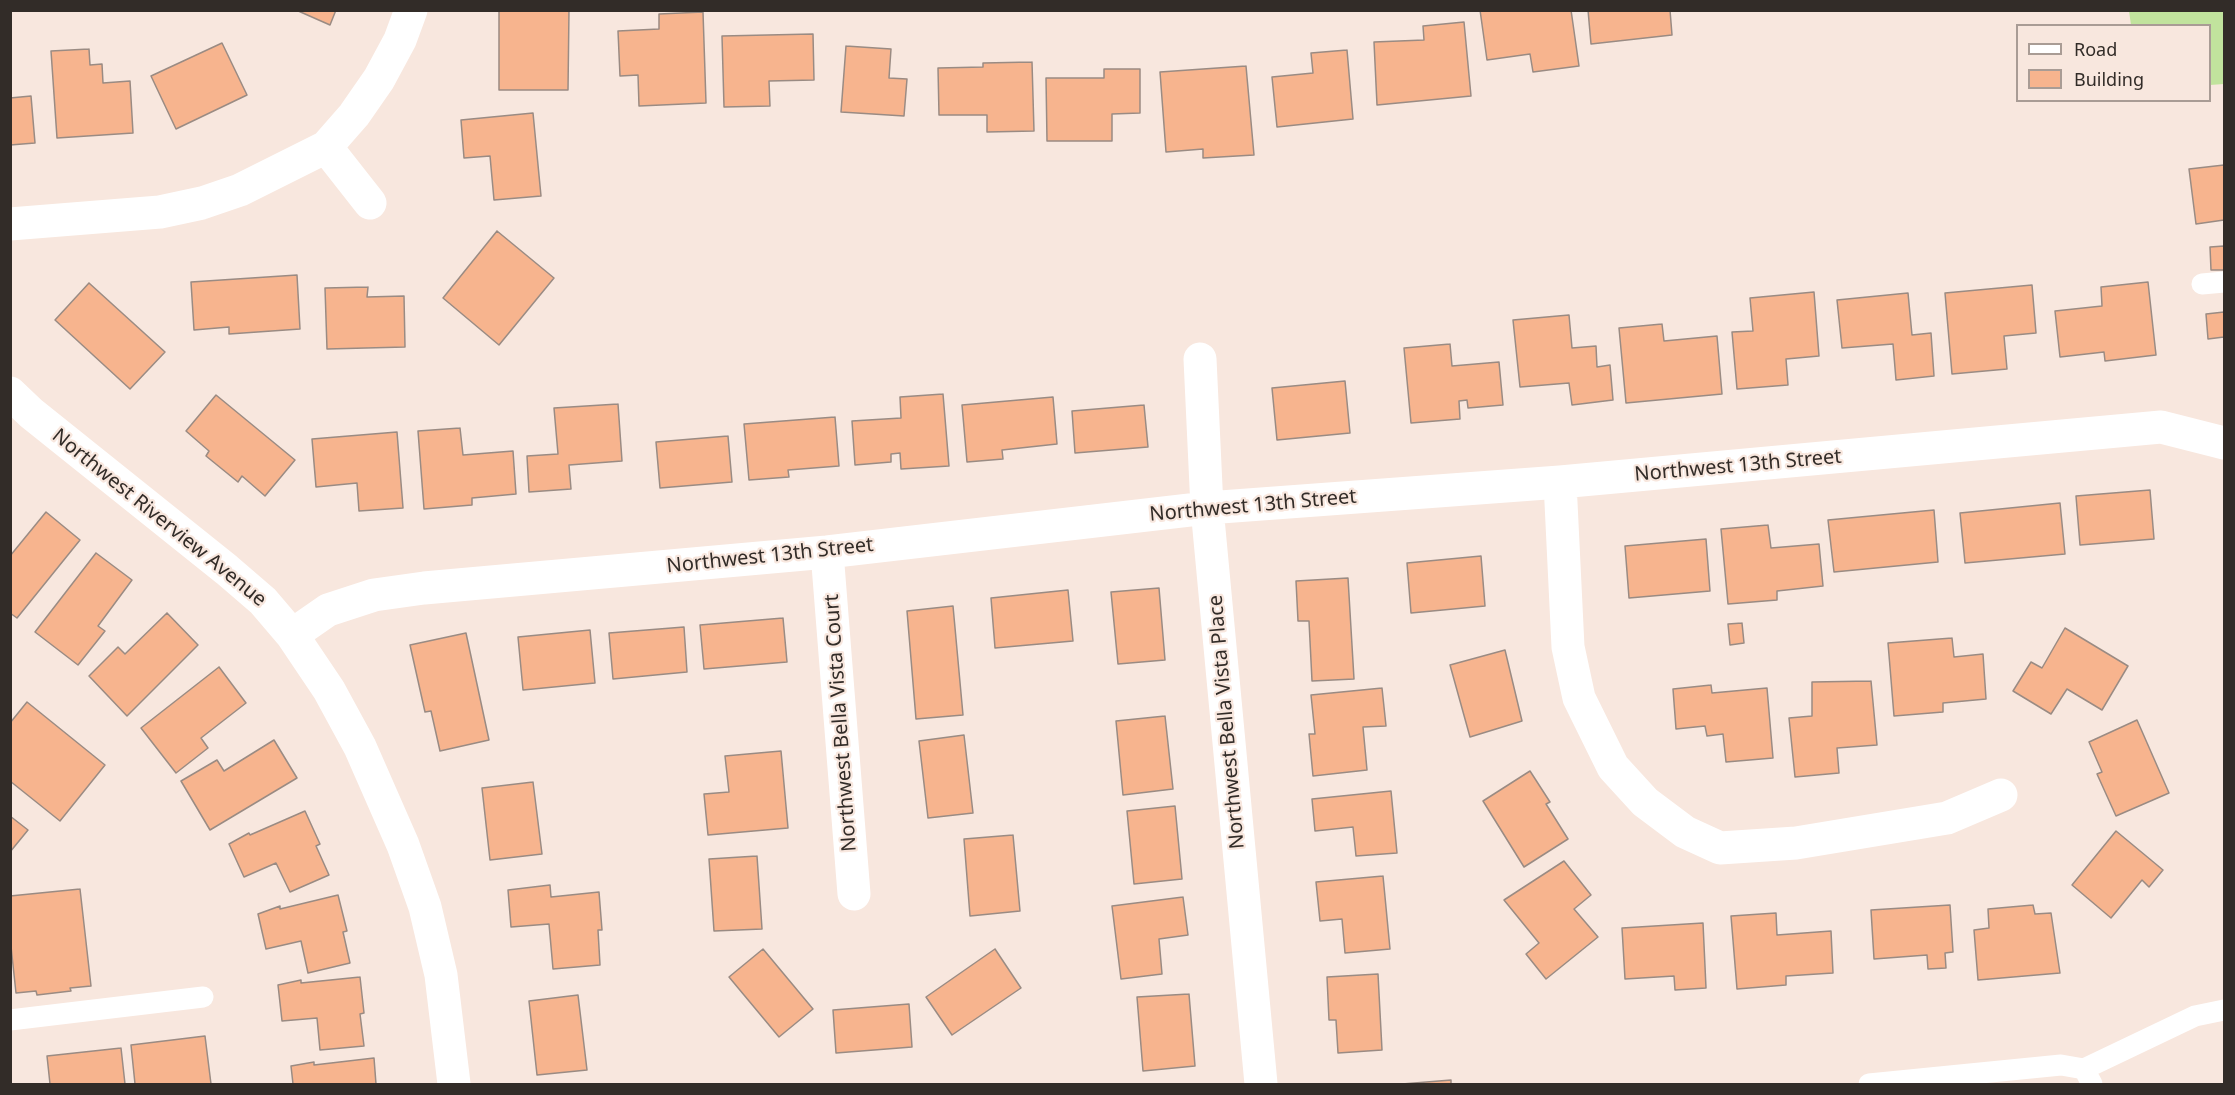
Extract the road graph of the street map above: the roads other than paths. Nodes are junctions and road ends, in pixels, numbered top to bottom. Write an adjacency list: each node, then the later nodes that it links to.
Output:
1 (411, 10): 2 (street)
2 (326, 147): 3 (street); 4 (street)
3 (370, 203)
4 (10, 224)
5 (2224, 282): 6 (lane)
6 (2202, 284)
7 (1200, 358): 11 (street, Northwest Bella Vista Place)
8 (10, 393): 13 (street, Northwest Riverview Avenue)
9 (2224, 443): 10 (street, Northwest 13th Street)
10 (1560, 482): 11 (street, Northwest 13th Street); 14 (street)
11 (1207, 508): 12 (street, Northwest 13th Street); 22 (street, Northwest Bella Vista Place)
12 (827, 552): 13 (street, Northwest 13th Street); 15 (street, Northwest Bella Vista Court)
13 (292, 635): 21 (street, Northwest Riverview Avenue)
14 (2001, 795)
15 (854, 894)
16 (203, 997): 18 (lane)
17 (2224, 1010): 19 (lane)
18 (10, 1020)
19 (2088, 1077): 20 (lane)
20 (1900, 1083): 23 (lane)
21 (454, 1084)
22 (1261, 1084)
23 (1869, 1084)

